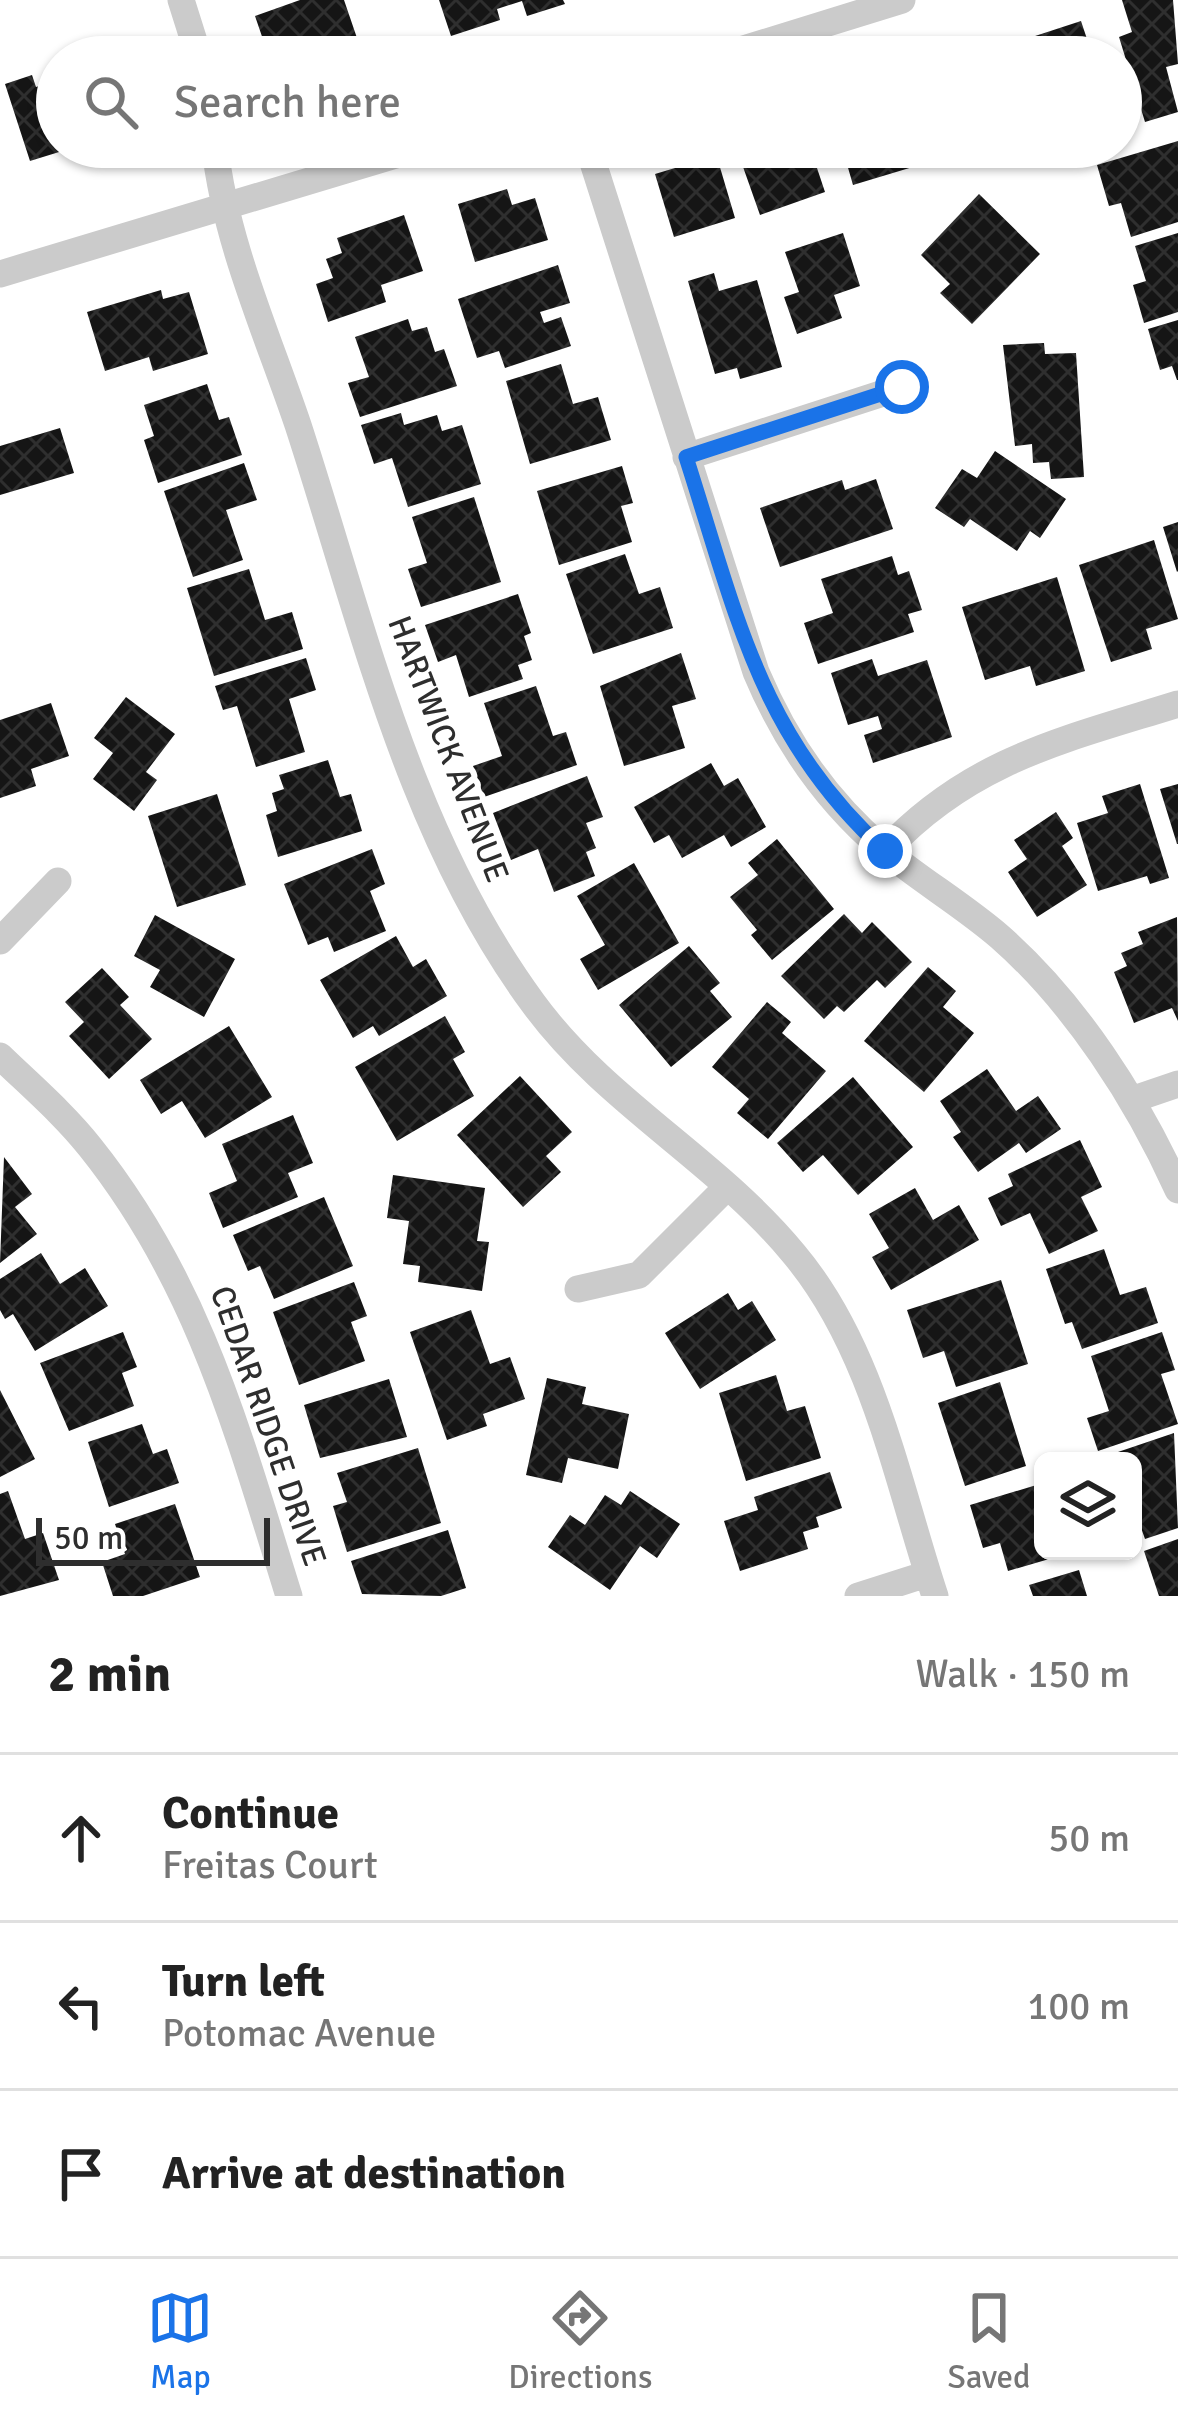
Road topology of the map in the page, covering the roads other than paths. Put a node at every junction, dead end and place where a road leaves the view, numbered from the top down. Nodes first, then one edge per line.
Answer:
1 (181, 0) edge
2 (902, 0) edge
3 (192, 36) edge
4 (786, 36) edge
5 (219, 168) edge
6 (351, 168) edge
7 (595, 168) edge
8 (226, 205) junction
9 (0, 274) edge
10 (902, 387) dead end
11 (686, 457) junction
12 (1178, 704) edge
13 (885, 851) junction
14 (58, 881) dead end
15 (0, 941) edge
16 (0, 1056) edge
17 (1178, 1084) edge
18 (1131, 1100) junction
19 (727, 1187) junction
20 (1178, 1190) edge
21 (578, 1289) dead end
22 (931, 1585) edge
23 (290, 1596) edge
24 (857, 1596) edge

1 - 3 street
2 - 4 street
5 - 8 street, HARTWICK AVENUE
6 - 8 street
7 - 11 street
8 - 9 street
8 - 19 street, HARTWICK AVENUE
10 - 11 street
11 - 13 street
12 - 13 street
13 - 18 street
14 - 15 street
16 - 23 street, CEDAR RIDGE DRIVE
17 - 18 street
18 - 20 street
19 - 21 street
19 - 22 street, HARTWICK AVENUE
22 - 24 street

